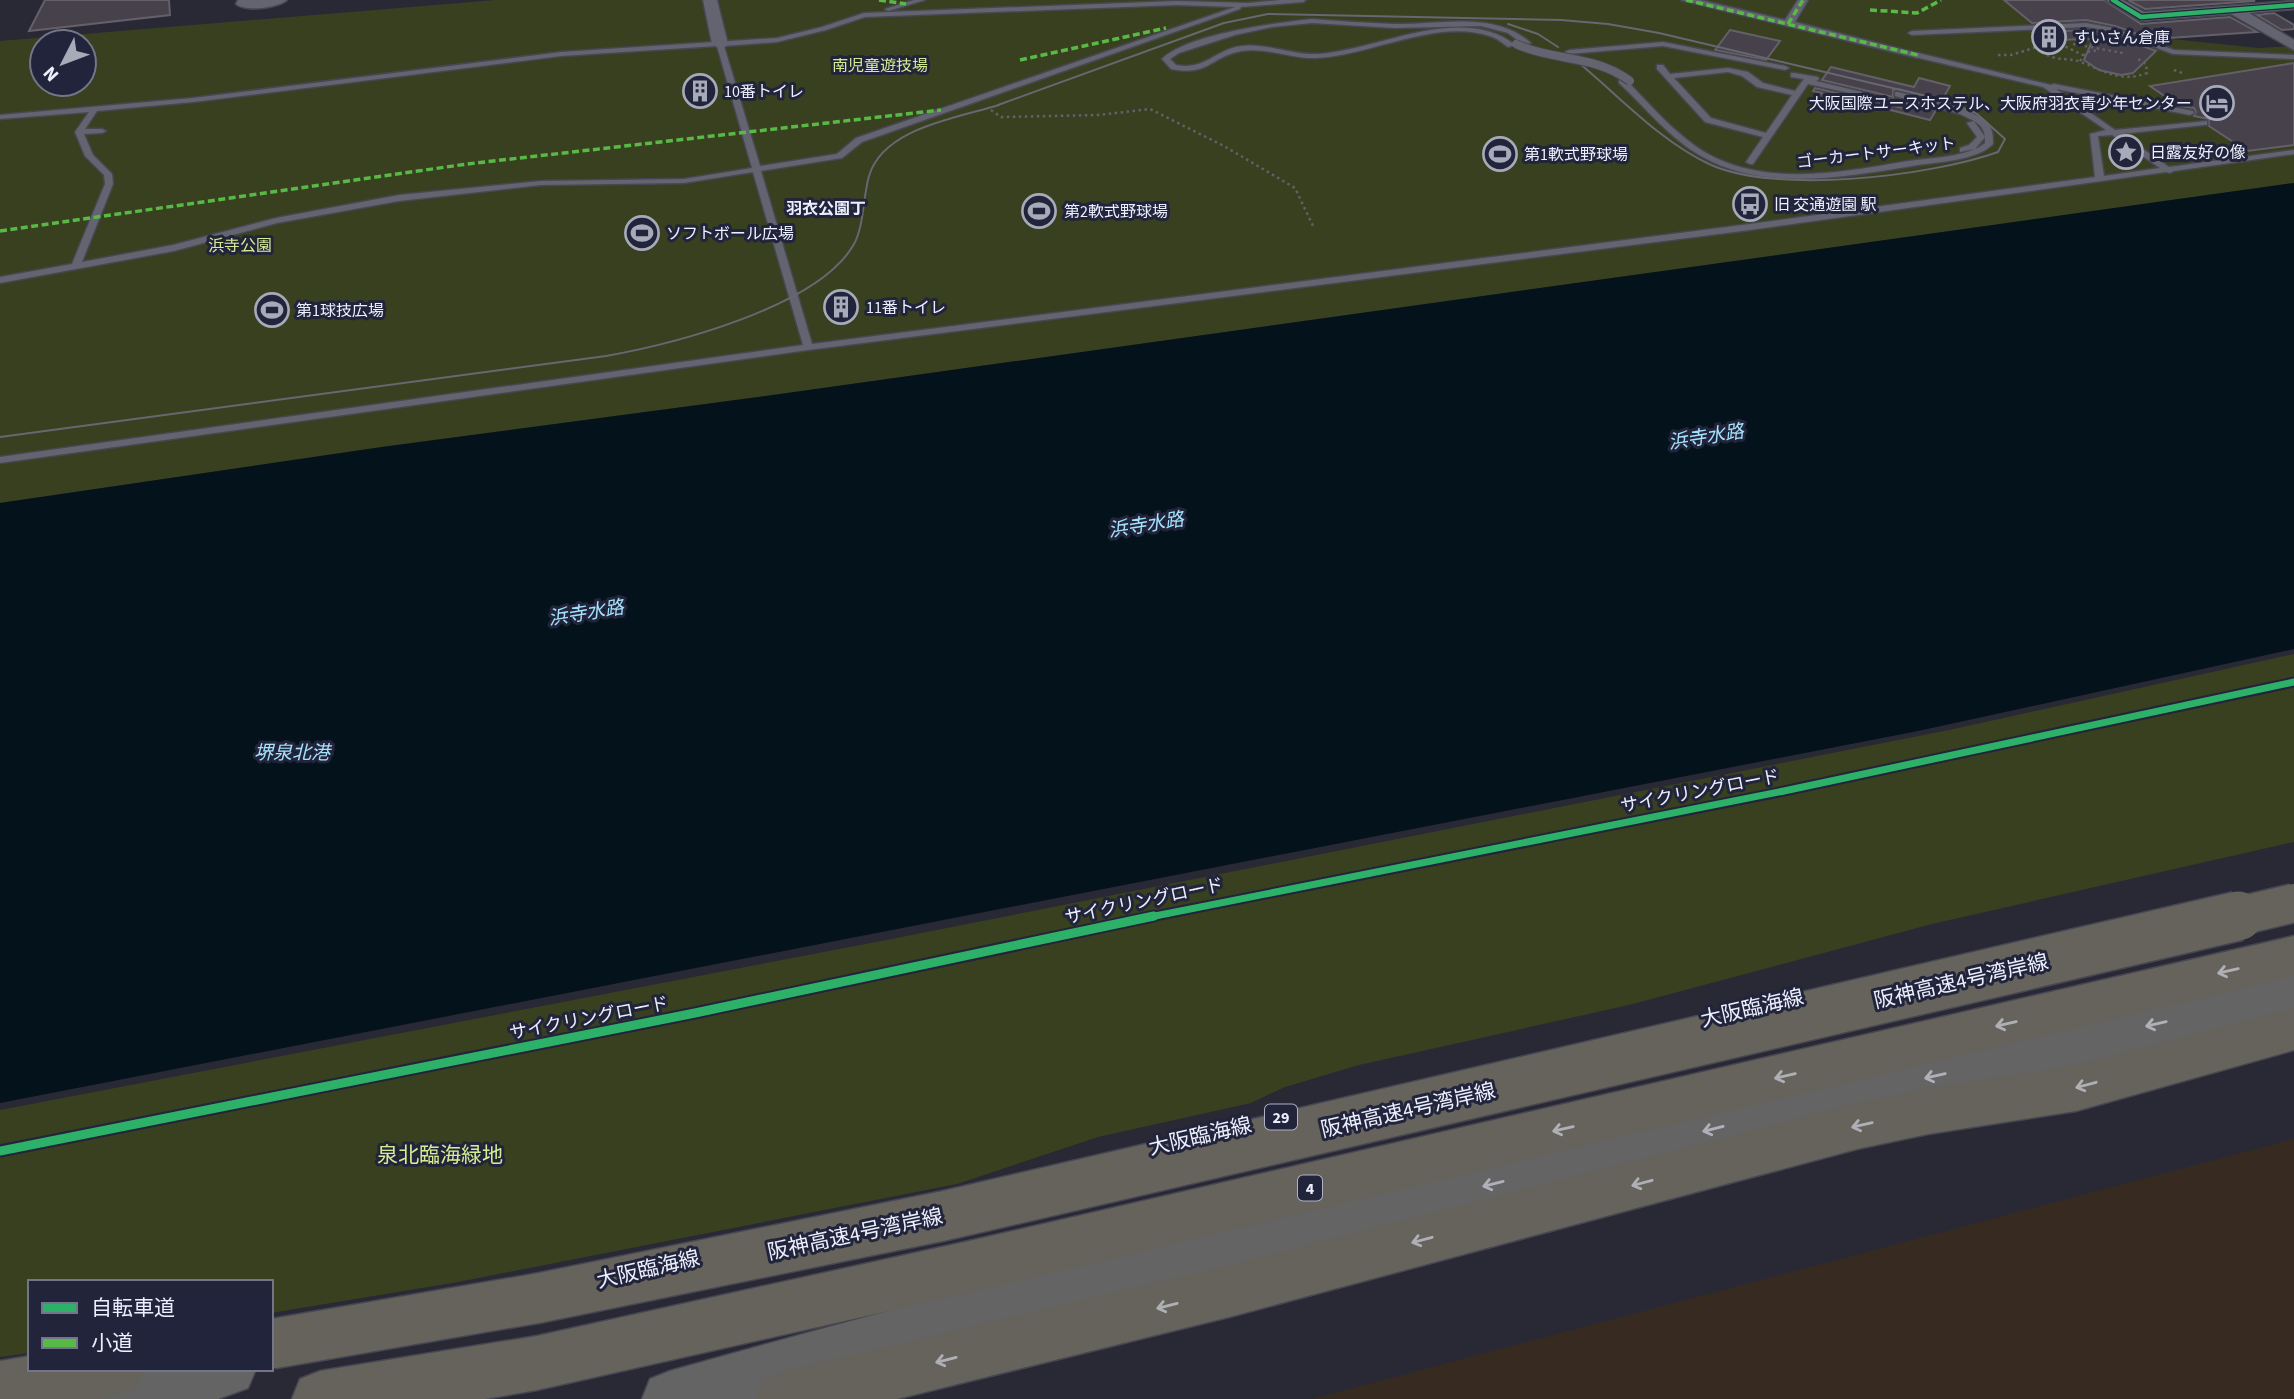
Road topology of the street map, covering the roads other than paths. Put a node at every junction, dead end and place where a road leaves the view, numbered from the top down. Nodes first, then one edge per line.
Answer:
1 (245, 0) edge
2 (279, 0) edge
3 (710, 0) edge
4 (922, 0) edge
5 (1303, 0) edge
6 (1686, 0) edge
7 (1803, 0) edge
8 (2113, 0) edge
9 (2217, 0) edge
10 (1128, 2) edge
11 (1247, 2) edge
12 (2294, 5) edge
13 (2233, 10) junction
14 (864, 15) junction
15 (1788, 24) junction
16 (1912, 33) dead end
17 (720, 44) junction
18 (1519, 44) junction
19 (1624, 48) joint
20 (2293, 52) edge
21 (1571, 53) joint
22 (1918, 55) joint
23 (1660, 67) dead end
24 (1784, 70) dead end
25 (1796, 73) dead end
26 (1668, 76) junction
27 (1821, 78) dead end
28 (1626, 81) junction
29 (2046, 85) junction
30 (1797, 94) junction
31 (94, 109) junction
32 (2190, 113) dead end
33 (1959, 115) junction
34 (0, 117) edge
35 (2204, 123) dead end
36 (102, 131) dead end
37 (79, 132) junction
38 (2114, 132) junction
39 (1768, 136) junction
40 (2294, 152) edge
41 (1750, 162) dead end
42 (758, 170) junction
43 (2170, 171) junction
44 (2100, 180) junction
45 (76, 266) junction
46 (0, 280) edge
47 (808, 346) junction
48 (0, 460) edge
49 (2294, 886) edge
50 (2294, 903) edge
51 (2294, 956) edge
52 (2294, 992) edge
53 (2294, 1029) edge
54 (273, 1343) edge
55 (273, 1359) edge
56 (537, 1363) junction
57 (106, 1371) edge
58 (221, 1371) edge
59 (0, 1389) edge
60 (105, 1399) edge
61 (320, 1399) edge
62 (396, 1399) edge
63 (670, 1399) edge
64 (784, 1399) edge

1 - 2 street
3 - 17 street
4 - 14 lane
5 - 11 lane
6 - 15 street
7 - 15 street
8 - 13 street
9 - 13 street
10 - 11 lane
10 - 14 lane
11 - 42 lane
12 - 13 street
13 - 20 street
14 - 17 lane
15 - 22 street
16 - 20 lane
17 - 31 lane
17 - 42 lane
18 - 18 lane, ゴーカートサーキット
18 - 21 lane, ゴーカートサーキット, bridge
18 - 28 lane, ゴーカートサーキット, bridge
19 - 21 lane, ゴーカートサーキット
19 - 24 lane, ゴーカートサーキット
22 - 29 lane
23 - 26 lane
25 - 27 lane
26 - 30 lane
26 - 39 lane
28 - 33 lane, ゴーカートサーキット
28 - 33 lane, ゴーカートサーキット
29 - 32 lane
29 - 38 lane
30 - 33 lane
30 - 39 lane
31 - 34 lane
31 - 37 lane
35 - 38 lane
36 - 37 lane
37 - 45 lane
38 - 43 lane
38 - 44 lane
39 - 41 lane
40 - 43 lane
42 - 45 lane
42 - 47 lane
43 - 44 lane
44 - 47 lane
45 - 46 lane
47 - 48 lane
49 - 55 main road, 大阪臨海線 / 29
50 - 54 highway, 阪神高速4号湾岸線, bridge
51 -> 56 highway, 4
52 -> 63 main road
53 -> 64 highway
56 - 61 highway, 4
56 - 62 highway
57 - 59 highway
58 - 60 main road

